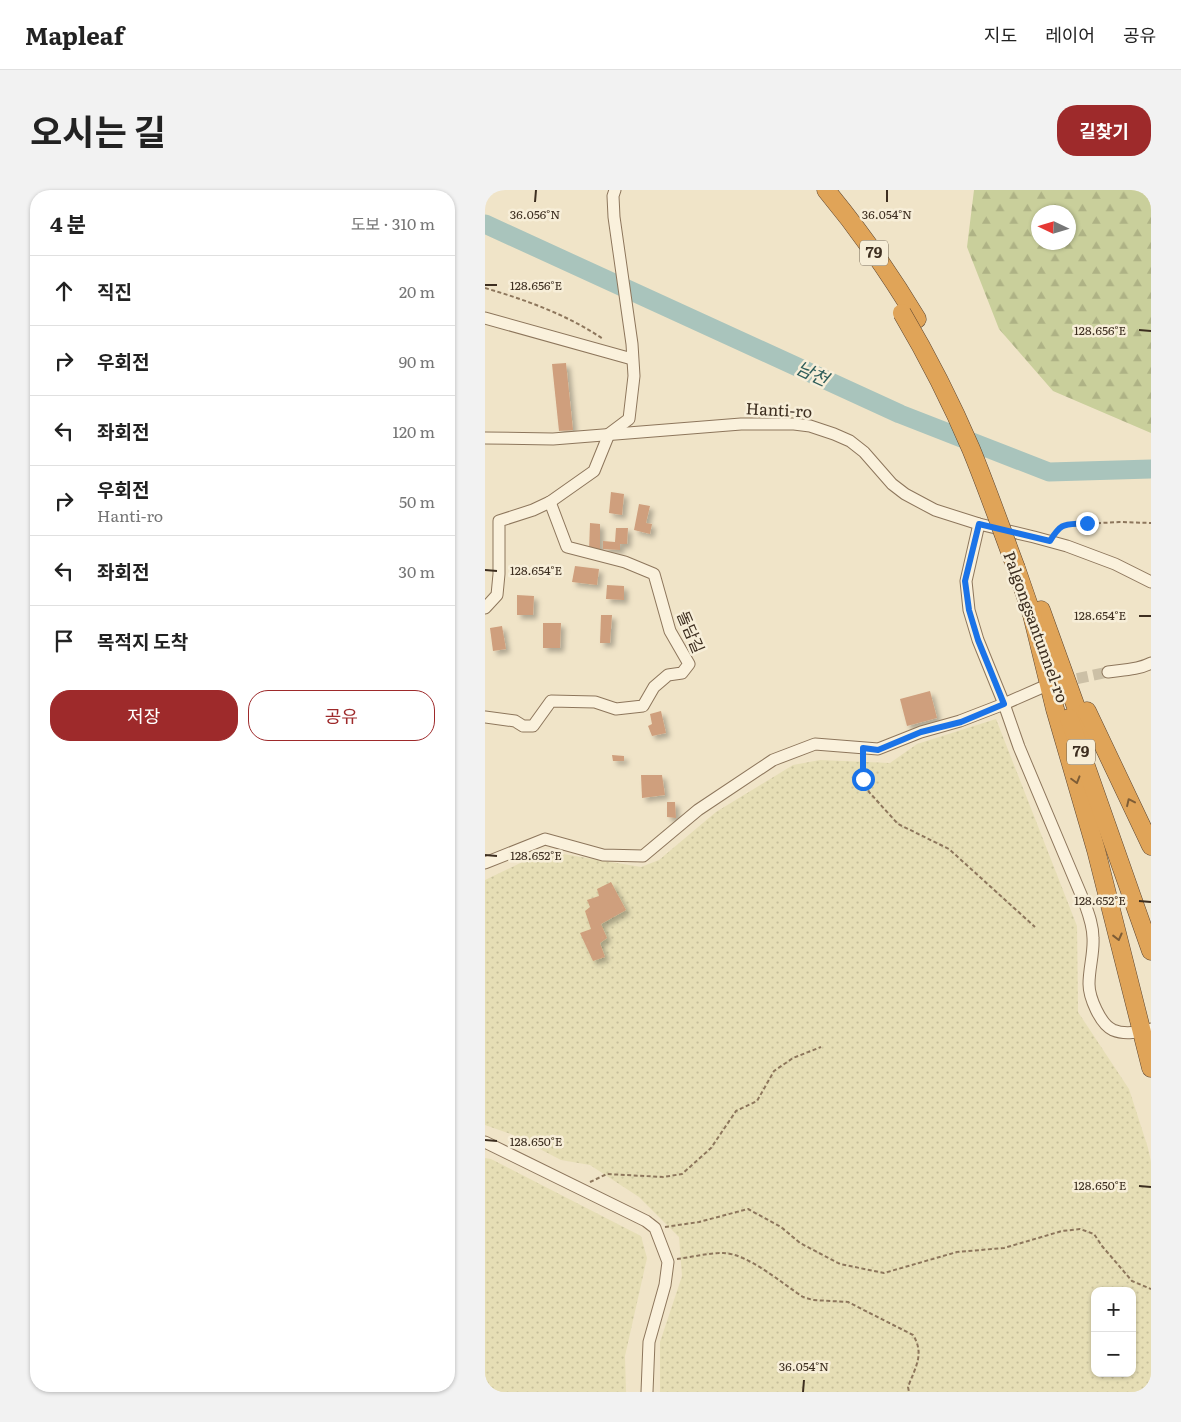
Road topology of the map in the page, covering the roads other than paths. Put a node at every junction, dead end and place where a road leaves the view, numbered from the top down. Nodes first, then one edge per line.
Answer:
1 (615, 190) edge
2 (813, 190) edge
3 (826, 190) edge
4 (910, 316) junction
5 (485, 318) edge
6 (632, 359) junction
7 (609, 434) junction
8 (485, 438) edge
9 (550, 502) junction
10 (979, 524) junction
11 (1151, 582) edge
12 (485, 608) edge
13 (1039, 618) junction
14 (1151, 663) edge
15 (1108, 672) tunnel mouth
16 (1045, 686) dead end
17 (1004, 704) junction
18 (485, 717) edge
19 (1151, 846) edge
20 (485, 863) edge
21 (1151, 918) edge
22 (1148, 944) edge
23 (1146, 1030) edge
24 (1151, 1068) edge
25 (485, 1142) edge
26 (647, 1392) edge

1 - 6 street
2 - 4 highway, Palgongsantunnel-ro / 79
3 - 4 highway, Palgongsantunnel-ro / 79
4 - 13 highway, Palgongsantunnel-ro / 79
5 - 6 street
6 - 7 street
7 - 8 street, Hanti-ro
7 - 9 street
7 - 10 street, Hanti-ro
9 - 12 street
9 - 18 street, 돌담길
10 - 11 street, Hanti-ro
10 - 17 street
19 -> 13 highway
13 - 21 highway, Palgongsantunnel-ro / 79
13 - 22 highway, Palgongsantunnel-ro / 79
13 -> 23 highway
14 - 15 street
16 - 17 street
17 - 20 street
17 - 23 street
23 - 24 highway
25 - 26 street

